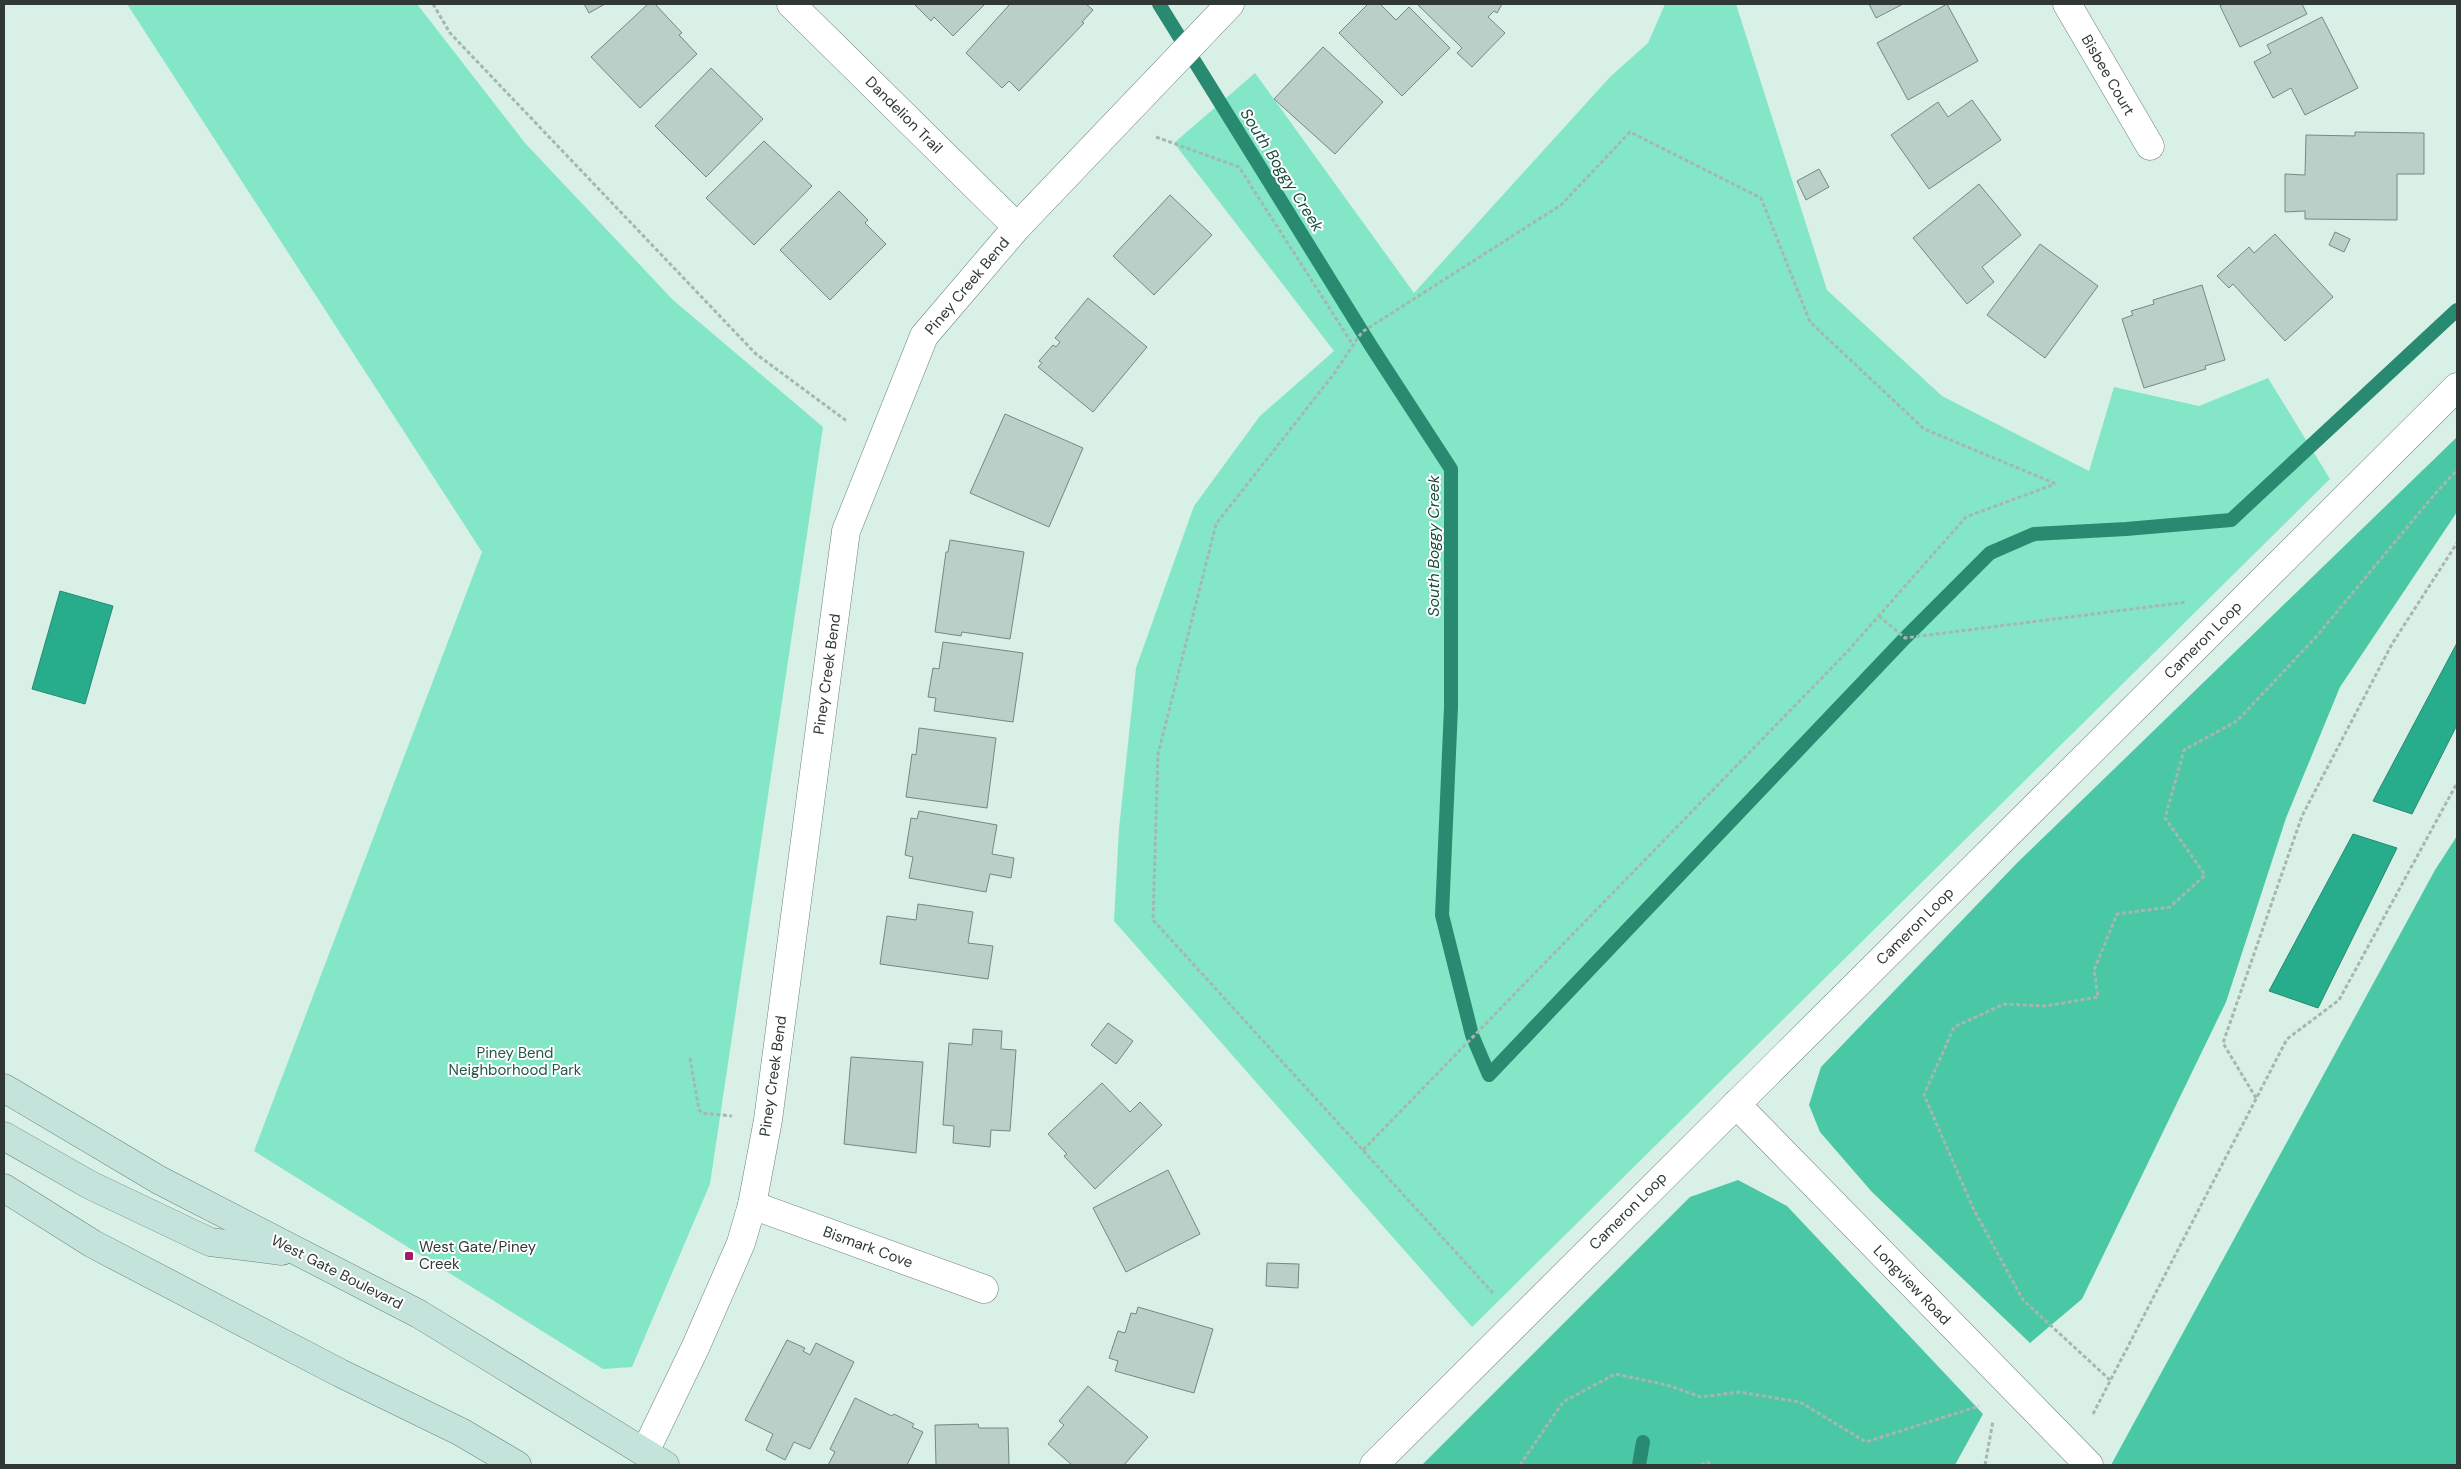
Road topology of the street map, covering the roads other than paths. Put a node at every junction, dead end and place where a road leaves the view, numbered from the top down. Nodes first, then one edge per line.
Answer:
1 (790, 4) edge
2 (2067, 4) edge
3 (1224, 10) edge
4 (2150, 146) dead end
5 (1017, 227) junction
6 (2457, 387) edge
7 (4, 1088) edge
8 (1736, 1104) junction
9 (4, 1136) edge
10 (4, 1188) edge
11 (752, 1205) junction
12 (301, 1253) junction
13 (984, 1289) dead end
14 (2082, 1458) edge
15 (655, 1459) edge
16 (517, 1465) edge
17 (1374, 1465) edge

1 - 5 street, Dandelion Trail
2 - 4 street, Bisbee Court
3 - 5 street, Piney Creek Bend
5 - 11 street, Piney Creek Bend
6 - 8 street, Cameron Loop
7 - 12 main road, West Gate Boulevard
8 - 14 street, Longview Road
8 - 17 street, Cameron Loop
9 - 12 main road
10 - 16 main road
11 - 13 street, Bismark Cove
11 - 15 street, Piney Creek Bend
12 - 15 main road, West Gate Boulevard

